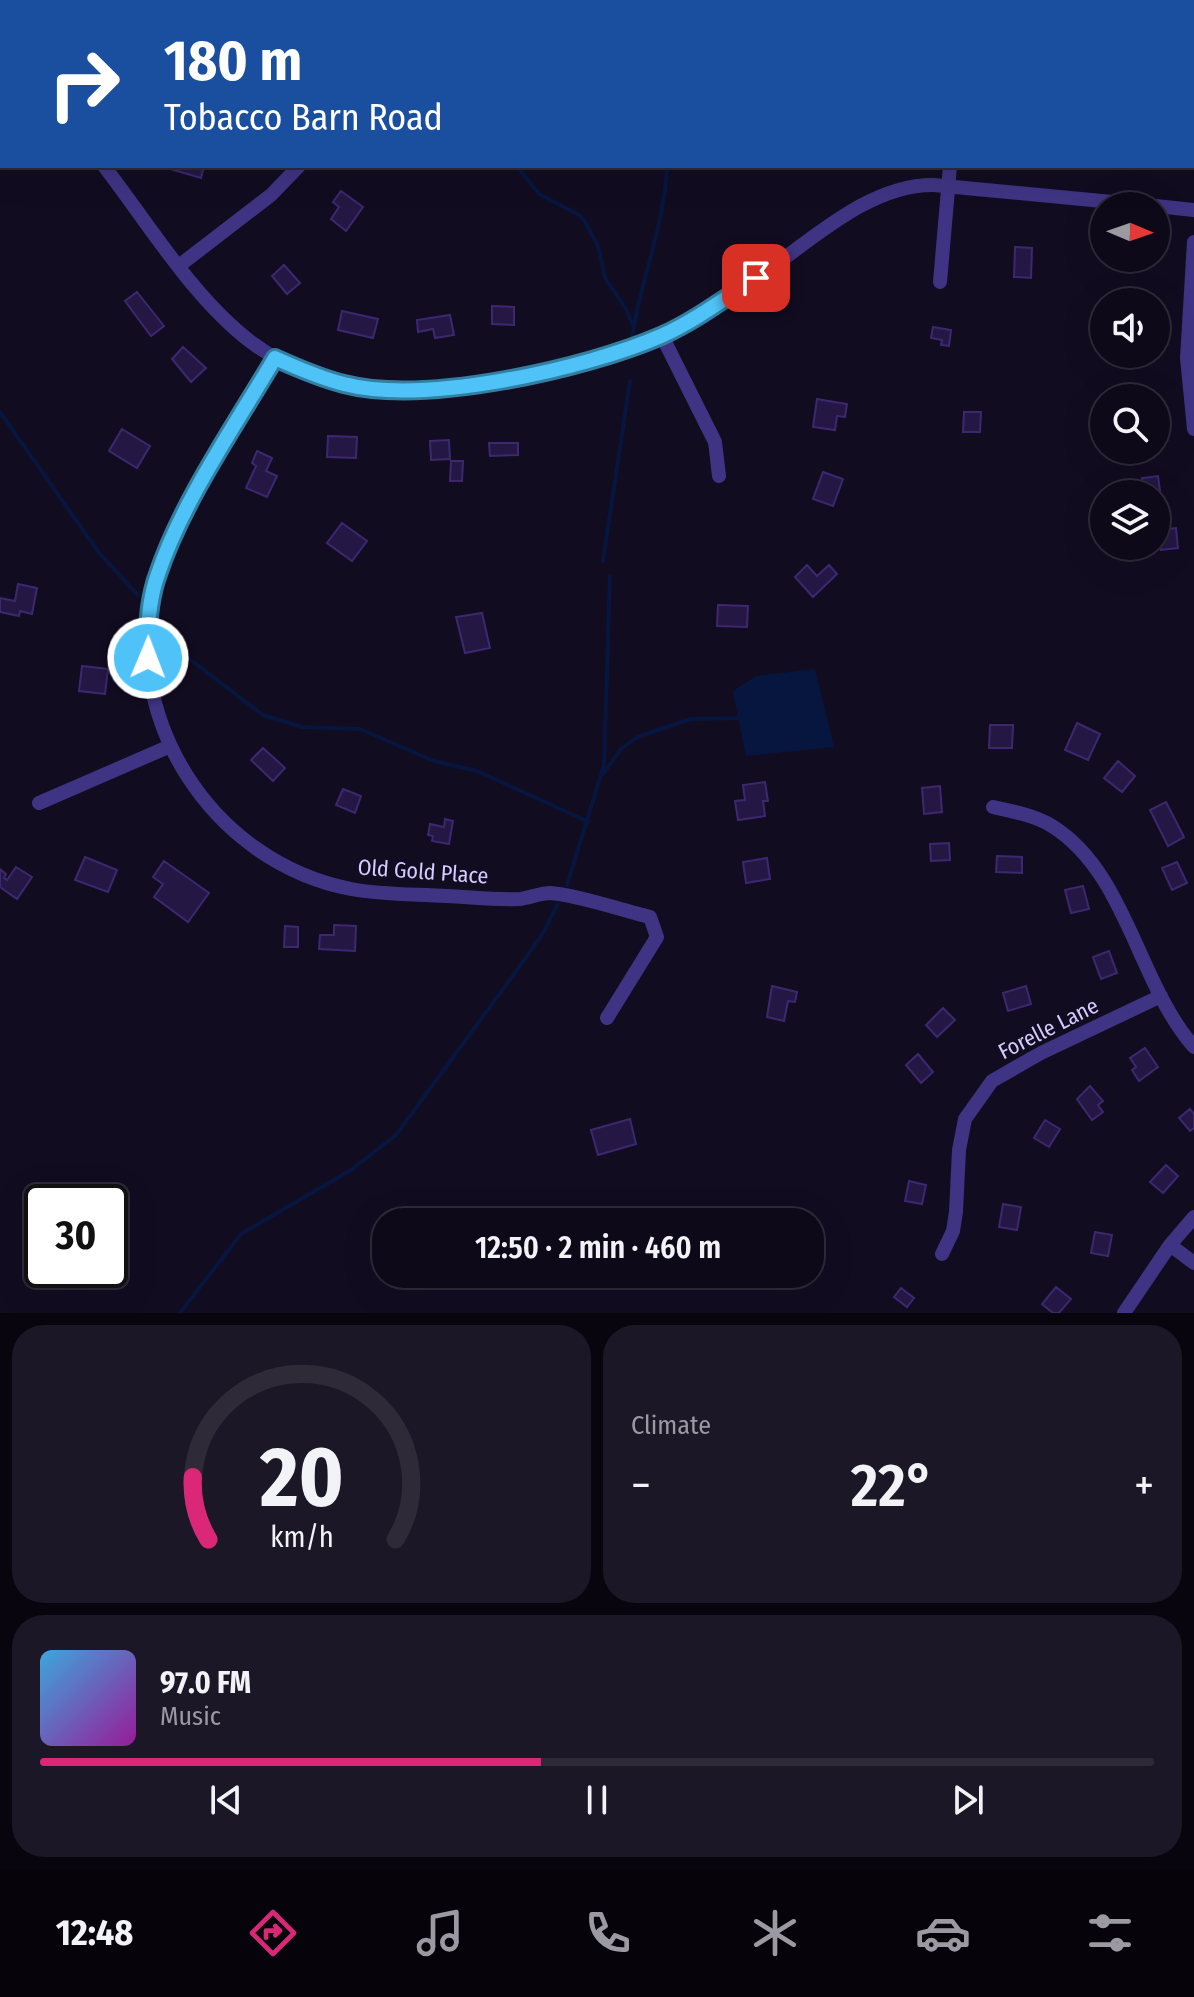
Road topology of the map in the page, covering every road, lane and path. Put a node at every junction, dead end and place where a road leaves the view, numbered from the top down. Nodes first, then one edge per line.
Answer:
1 (106, 168) edge
2 (297, 168) edge
3 (950, 168) edge
4 (948, 187) junction
5 (1090, 200) edge
6 (1170, 208) edge
7 (1194, 210) edge
8 (1194, 242) edge
9 (180, 265) junction
10 (940, 282) dead end
11 (662, 336) junction
12 (275, 358) junction
13 (1194, 429) edge
14 (719, 476) dead end
15 (168, 747) junction
16 (39, 803) dead end
17 (993, 807) dead end
18 (1161, 996) junction
19 (607, 1018) dead end
20 (1194, 1047) edge
21 (1194, 1217) edge
22 (1170, 1245) junction
23 (942, 1254) dead end
24 (1194, 1263) edge
25 (1124, 1313) edge

1 - 9 street
2 - 9 street
3 - 4 street
4 - 5 street
4 - 10 street
4 - 11 street
6 - 7 street
8 - 13 street
9 - 12 street
11 - 12 street
11 - 14 street
12 - 15 street, Old Gold Place
15 - 16 street
15 - 19 street, Old Gold Place
17 - 18 street
18 - 20 street
18 - 23 street, Forelle Lane
21 - 22 street
22 - 24 street
22 - 25 street

